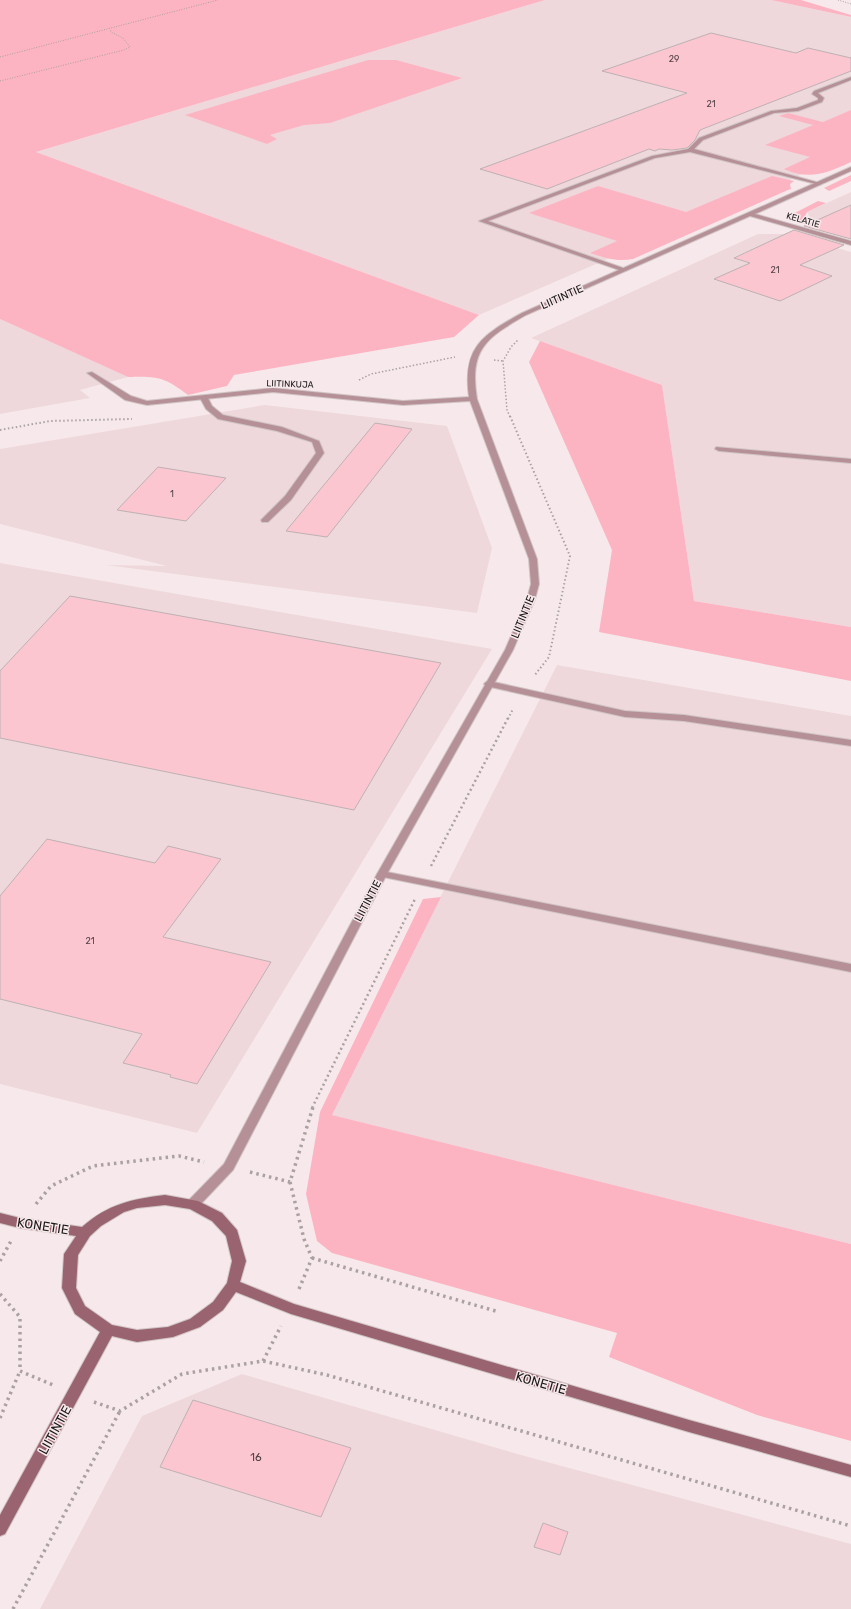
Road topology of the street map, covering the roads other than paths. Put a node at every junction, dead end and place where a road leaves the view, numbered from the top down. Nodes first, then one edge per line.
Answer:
1 (851, 78) edge
2 (690, 150) junction
3 (851, 169) edge
4 (818, 184) junction
5 (750, 214) junction
6 (851, 243) edge
7 (624, 270) junction
8 (90, 374) dead end
9 (204, 398) junction
10 (473, 399) junction
11 (719, 449) dead end
12 (851, 461) edge
13 (265, 520) dead end
14 (489, 684) junction
15 (851, 743) edge
16 (382, 874) junction
17 (851, 968) edge
18 (193, 1204) junction
19 (0, 1218) edge
20 (85, 1232) junction
21 (233, 1285) junction
22 (108, 1330) junction
23 (851, 1471) edge
24 (0, 1529) edge

1 - 2 street
2 - 4 street
2 - 7 street
3 - 4 street, LIITINTIE
4 - 5 street, LIITINTIE
5 - 6 street, KELATIE
5 - 7 street, LIITINTIE
7 - 10 street, LIITINTIE
8 - 9 street, LIITINKUJA
9 - 10 street, LIITINKUJA
9 - 13 street
10 - 14 street, LIITINTIE
11 - 12 street
14 - 15 street
14 - 16 street, LIITINTIE
16 - 17 street
16 - 18 street, LIITINTIE
18 - 20 street
18 - 21 street
19 - 20 street, KONETIE
20 - 22 street
21 - 22 street
21 - 23 street, KONETIE
22 - 24 street, LIITINTIE

